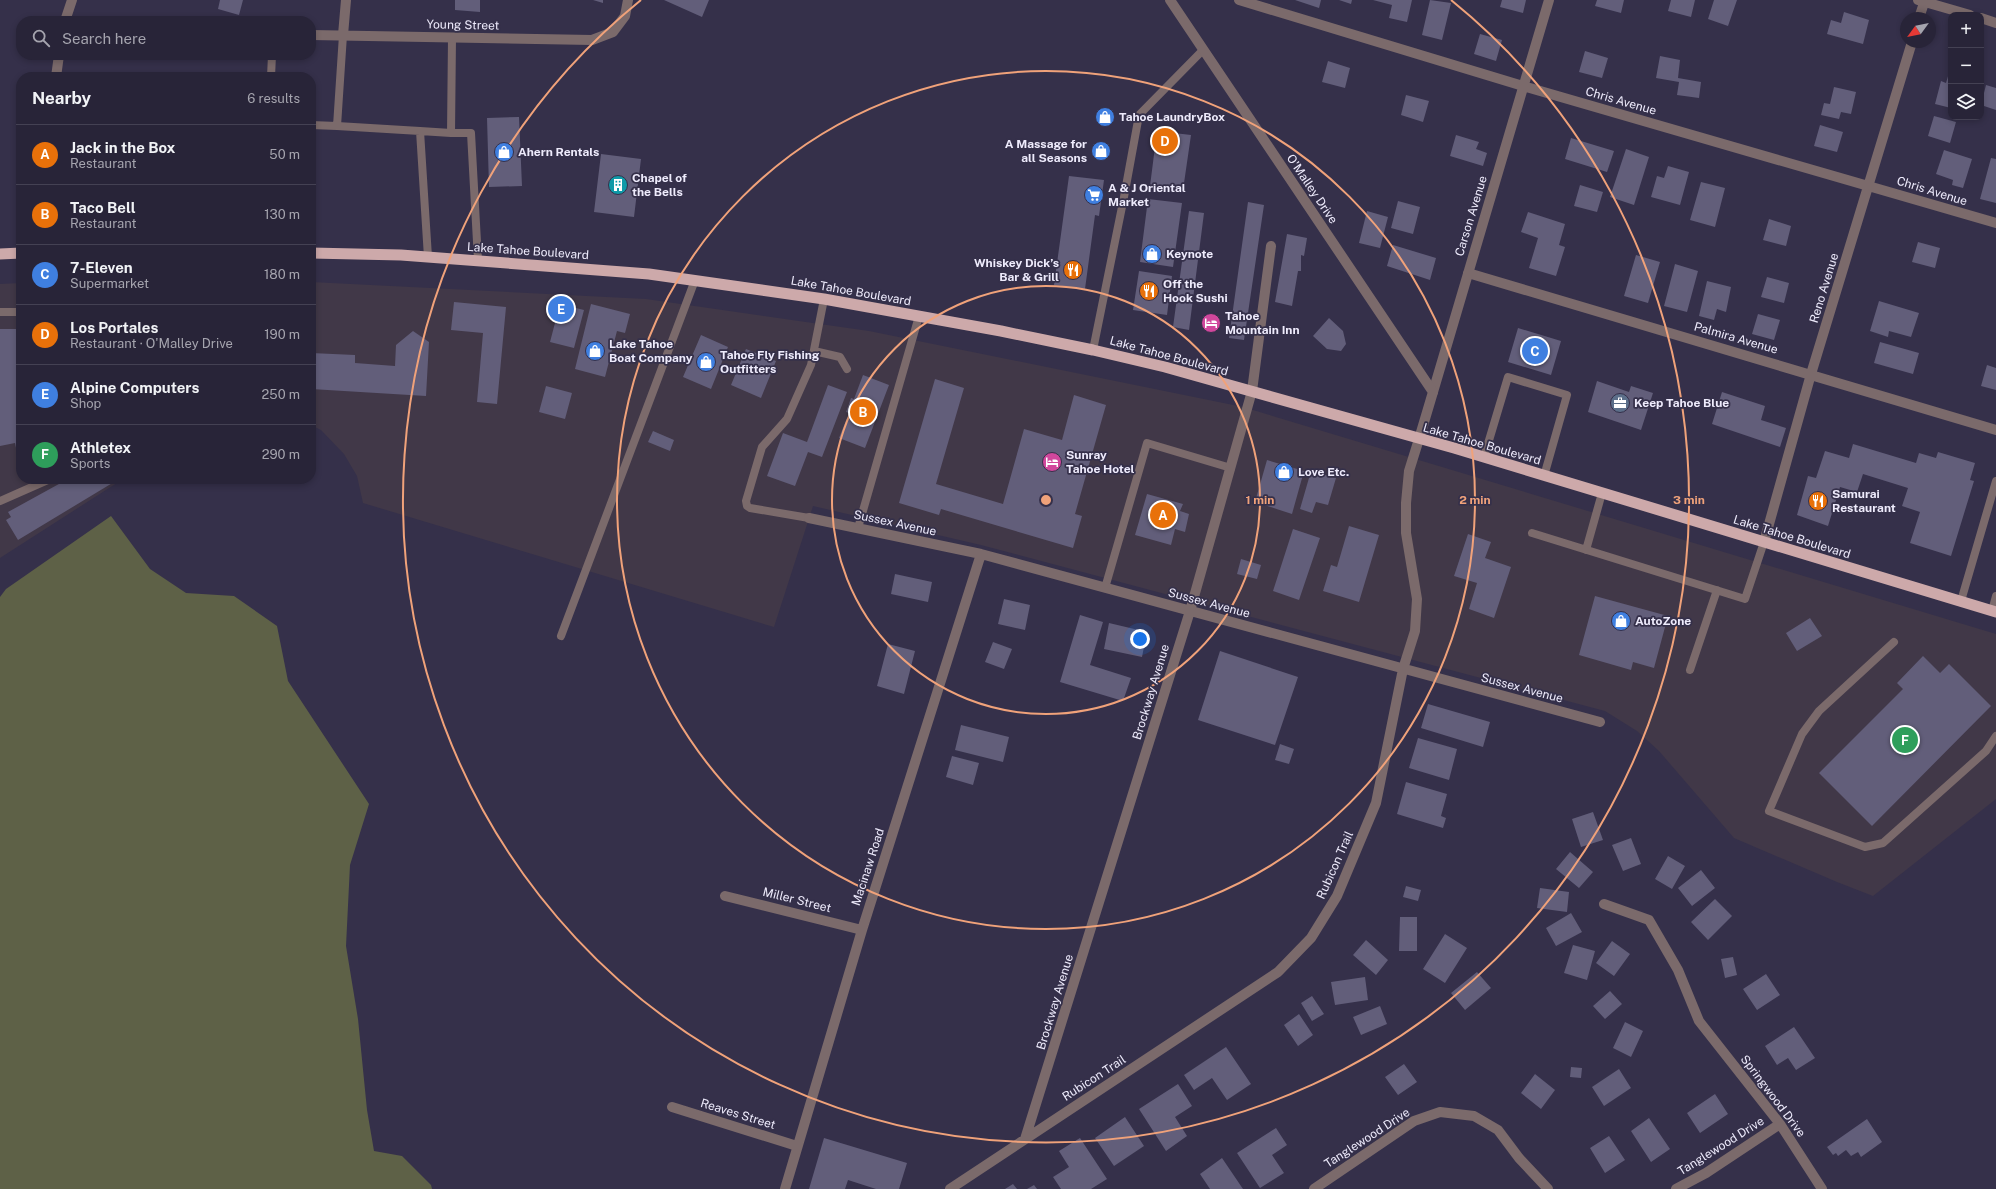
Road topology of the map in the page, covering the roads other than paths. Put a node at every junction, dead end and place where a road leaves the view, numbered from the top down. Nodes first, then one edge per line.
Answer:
1 (72, 0) edge
2 (346, 0) edge
3 (628, 0) edge
4 (1170, 0) edge
5 (1239, 0) edge
6 (1548, 0) edge
7 (1922, 1) edge
8 (1920, 12) edge
9 (1960, 12) edge
10 (67, 16) edge
11 (1984, 19) edge
12 (1996, 22) edge
13 (316, 35) edge
14 (342, 35) junction
15 (452, 38) junction
16 (1910, 48) edge
17 (1203, 50) junction
18 (58, 60) edge
19 (272, 60) edge
20 (56, 72) edge
21 (271, 72) edge
22 (1523, 86) junction
23 (316, 125) edge
24 (337, 126) junction
25 (420, 131) junction
26 (451, 132) junction
27 (1869, 185) junction
28 (1996, 223) edge
29 (1271, 246) dead end
30 (16, 253) edge
31 (316, 253) edge
32 (0, 254) edge
33 (428, 257) junction
34 (478, 260) junction
35 (1468, 273) junction
36 (694, 280) junction
37 (824, 299) junction
38 (0, 312) edge
39 (16, 312) edge
40 (919, 316) junction
41 (1093, 350) junction
42 (814, 351) junction
43 (847, 369) dead end
44 (1811, 374) junction
45 (1252, 392) junction
46 (1433, 392) junction
47 (1996, 430) edge
48 (1419, 439) junction
49 (1484, 457) junction
50 (1231, 468) junction
51 (1544, 476) junction
52 (1996, 480) edge
53 (39, 484) edge
54 (1602, 493) junction
55 (0, 501) edge
56 (809, 518) joint
57 (858, 528) junction
58 (1532, 533) dead end
59 (1764, 542) junction
60 (1586, 550) junction
61 (981, 554) junction
62 (1105, 588) junction
63 (1717, 590) junction
64 (1996, 596) edge
65 (1961, 601) junction
66 (1190, 611) junction
67 (1994, 611) edge
68 (561, 636) dead end
69 (1894, 642) dead end
70 (1403, 669) junction
71 (1690, 670) dead end
72 (1600, 722) dead end
73 (1996, 736) edge
74 (725, 896) dead end
75 (1604, 904) dead end
76 (862, 930) junction
77 (672, 1107) dead end
78 (1780, 1124) junction
79 (1025, 1139) junction
80 (797, 1146) junction
81 (785, 1189) edge
82 (950, 1189) edge
83 (1314, 1189) edge
84 (1548, 1189) edge
85 (1676, 1189) edge
86 (1822, 1189) edge

1 - 10 street
2 - 14 street
3 - 15 street, Young Street
4 - 17 street, O'Malley Drive
5 - 22 street, Chris Avenue
6 - 22 street, Carson Avenue
7 - 8 street
7 - 9 street
11 - 12 street
13 - 14 street, Young Street
14 - 15 street, Young Street
14 - 24 lane
15 - 26 lane
16 - 27 street, Reno Avenue
17 - 41 lane
17 - 46 street, O'Malley Drive
18 - 20 street
19 - 21 lane
22 - 27 street, Chris Avenue
22 - 35 street, Carson Avenue
23 - 24 lane
24 - 25 lane
25 - 26 lane
25 - 33 lane
26 - 34 lane
27 - 28 street, Chris Avenue
27 - 44 street, Reno Avenue
29 - 45 street, Brockway Avenue
30 - 32 highway
31 - 33 highway, Lake Tahoe Boulevard
33 - 34 highway, Lake Tahoe Boulevard
34 - 36 highway, Lake Tahoe Boulevard
35 - 44 street, Palmira Avenue
35 - 46 street, Carson Avenue
36 - 37 highway, Lake Tahoe Boulevard
36 - 68 lane
37 - 40 highway, Lake Tahoe Boulevard
37 - 42 lane
38 - 39 lane
40 - 41 highway, Lake Tahoe Boulevard
40 - 57 lane
41 - 45 highway, Lake Tahoe Boulevard
42 - 43 lane
42 - 56 lane
44 - 47 street, Palmira Avenue
44 - 59 street, Reno Avenue
45 - 48 highway, Lake Tahoe Boulevard
45 - 50 street, Brockway Avenue
46 - 48 street, Carson Avenue
48 - 49 highway, Lake Tahoe Boulevard
48 - 70 street, Rubicon Trail
49 - 51 highway, Lake Tahoe Boulevard
49 - 51 lane
50 - 62 lane
50 - 66 street, Brockway Avenue
51 - 54 highway, Lake Tahoe Boulevard
52 - 65 lane
53 - 55 lane
54 - 59 highway, Lake Tahoe Boulevard
54 - 60 lane
56 - 57 street, Sussex Avenue
57 - 61 street, Sussex Avenue
58 - 60 lane
59 - 63 lane
59 - 65 highway, Lake Tahoe Boulevard
60 - 63 lane
61 - 62 street, Sussex Avenue
61 - 76 street, Macinaw Road
62 - 66 street, Sussex Avenue
63 - 71 lane
64 - 67 lane
65 - 67 highway, Lake Tahoe Boulevard
66 - 70 street, Sussex Avenue
66 - 79 street, Brockway Avenue
69 - 73 lane
70 - 72 street, Sussex Avenue
70 - 79 street, Rubicon Trail
74 - 76 street, Miller Street
75 - 78 street, Springwood Drive
76 - 80 street, Macinaw Road
77 - 80 street, Reaves Street
78 - 85 street, Tanglewood Drive
78 - 86 street, Springwood Drive
79 - 82 street, Rubicon Trail
80 - 81 street, Macinaw Road
83 - 84 street, Tanglewood Drive

